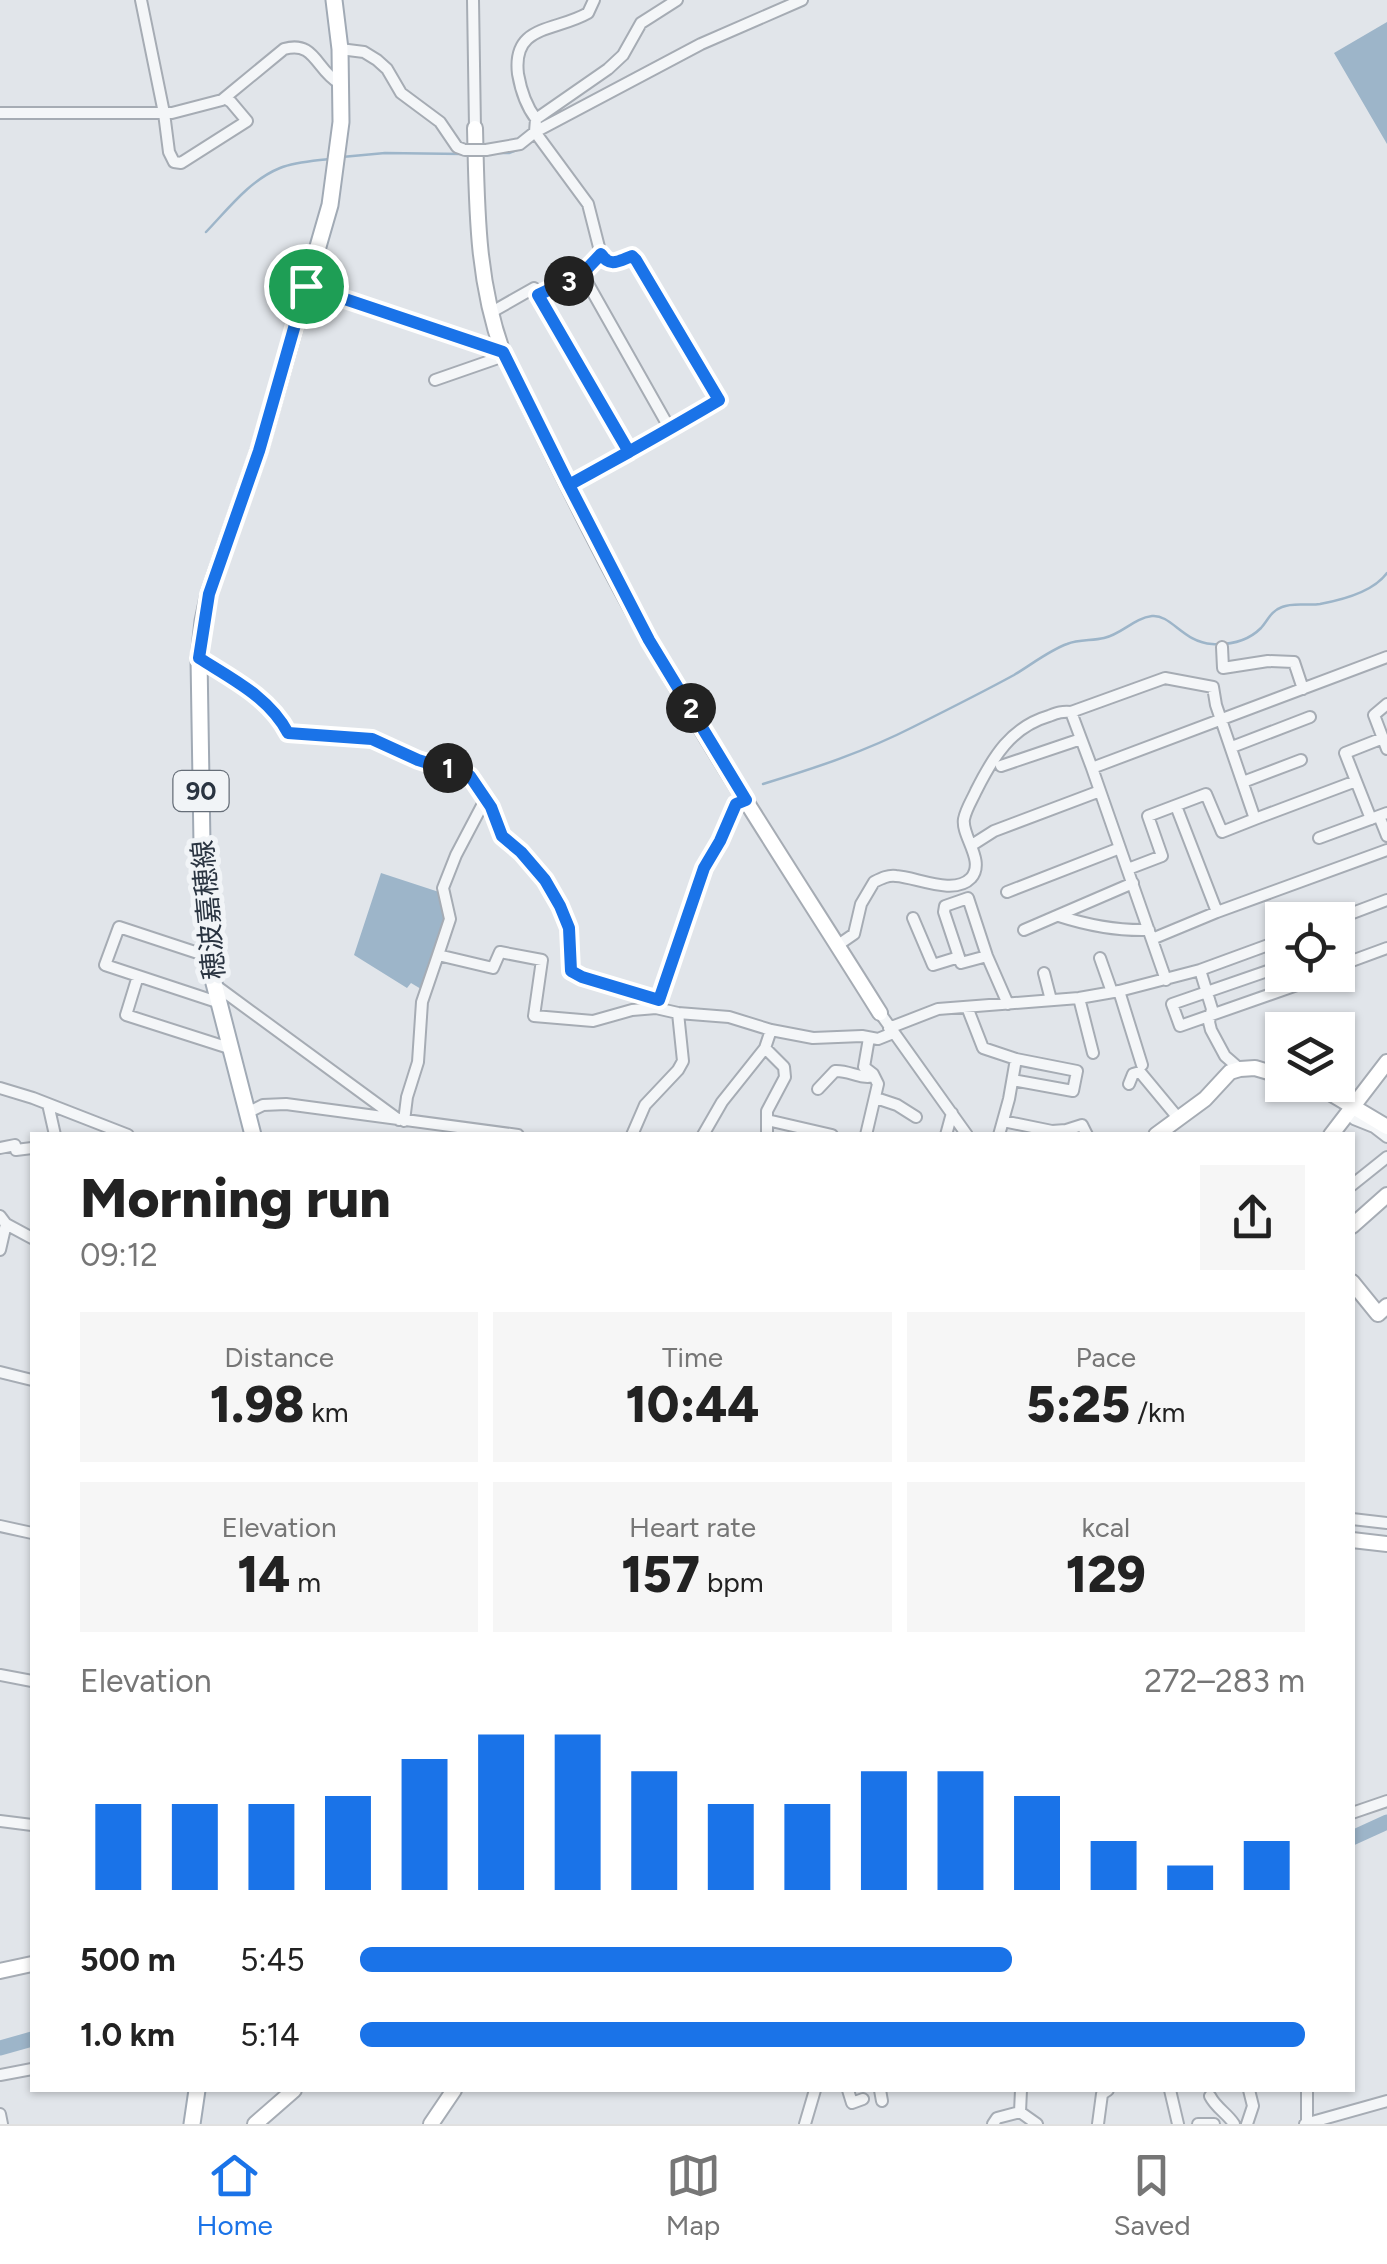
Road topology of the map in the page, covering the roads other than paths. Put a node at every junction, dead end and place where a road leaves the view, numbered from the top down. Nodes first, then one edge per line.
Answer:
1 (140, 0) edge
2 (334, 0) edge
3 (473, 0) edge
4 (594, 0) edge
5 (677, 0) edge
6 (802, 0) edge
7 (340, 49) junction
8 (339, 83) junction
9 (224, 98) junction
10 (164, 113) junction
11 (0, 114) edge
12 (536, 119) junction
13 (476, 128) joint
14 (535, 132) junction
15 (601, 254) junction
16 (582, 274) junction
17 (306, 286) junction
18 (534, 288) dead end
19 (490, 314) junction
20 (504, 354) junction
21 (435, 380) dead end
22 (670, 428) junction
23 (629, 452) junction
24 (569, 485) junction
25 (1222, 647) dead end
26 (1387, 657) edge
27 (199, 658) junction
28 (1303, 688) junction
29 (1387, 704) edge
30 (1071, 712) junction
31 (1310, 717) dead end
32 (1220, 718) junction
33 (1081, 739) junction
34 (1385, 744) edge
35 (1232, 747) junction
36 (1302, 760) dead end
37 (1001, 766) dead end
38 (1092, 768) junction
39 (1356, 780) junction
40 (1243, 782) junction
41 (1100, 792) junction
42 (486, 798) junction
43 (746, 800) junction
44 (1176, 806) junction
45 (1379, 816) edge
46 (1255, 819) junction
47 (1387, 836) edge
48 (1319, 838) dead end
49 (972, 845) junction
50 (1120, 848) junction
51 (1387, 850) edge
52 (1128, 870) junction
53 (1133, 883) junction
54 (1008, 892) dead end
55 (1387, 900) edge
56 (1218, 912) junction
57 (1355, 912) edge
58 (1058, 915) junction
59 (913, 918) dead end
60 (1024, 930) dead end
61 (1151, 934) junction
62 (838, 946) junction
63 (1265, 946) edge
64 (1387, 948) edge
65 (438, 954) junction
66 (206, 956) junction
67 (987, 956) junction
68 (959, 957) junction
69 (1100, 958) dead end
70 (1355, 960) edge
71 (1200, 970) junction
72 (1265, 972) edge
73 (1044, 973) dead end
74 (138, 976) junction
75 (1166, 980) junction
76 (211, 982) junction
77 (1116, 992) junction
78 (1278, 992) edge
79 (1207, 994) junction
80 (1079, 998) junction
81 (1052, 1000) junction
82 (217, 1002) junction
83 (657, 1004) junction
84 (1008, 1004) junction
85 (967, 1007) junction
86 (678, 1013) junction
87 (880, 1013) joint
88 (1209, 1017) junction
89 (770, 1030) junction
90 (891, 1030) junction
91 (869, 1038) junction
92 (229, 1048) junction
93 (765, 1048) junction
94 (1093, 1053) dead end
95 (1016, 1059) junction
96 (1387, 1062) edge
97 (1142, 1065) dead end
98 (1240, 1068) junction
99 (1265, 1071) edge
100 (874, 1076) junction
101 (1013, 1080) junction
102 (1129, 1084) dead end
103 (0, 1088) edge
104 (818, 1089) dead end
105 (876, 1098) junction
106 (1336, 1102) edge
107 (48, 1104) junction
108 (952, 1113) junction
109 (1353, 1113) junction
110 (247, 1114) junction
111 (916, 1117) dead end
112 (1179, 1119) junction
113 (767, 1120) junction
114 (1003, 1120) junction
115 (402, 1121) junction
116 (1387, 1127) edge
117 (54, 1132) edge
118 (120, 1132) edge
119 (252, 1132) edge
120 (493, 1132) edge
121 (633, 1132) edge
122 (705, 1132) edge
123 (767, 1132) edge
124 (819, 1132) edge
125 (867, 1132) edge
126 (947, 1132) edge
127 (965, 1132) edge
128 (1000, 1132) edge
129 (1061, 1132) edge
130 (1086, 1132) edge
131 (1160, 1132) edge
132 (1334, 1132) edge
133 (1387, 1137) edge
134 (0, 1148) edge
135 (30, 1148) edge
136 (1387, 1158) edge
137 (1355, 1183) edge
138 (1387, 1195) edge
139 (3, 1220) edge
140 (1355, 1223) edge
141 (30, 1237) edge
142 (0, 1250) edge
143 (1355, 1285) edge
144 (1384, 1315) edge
145 (0, 1372) edge
146 (30, 1380) edge
147 (1355, 1519) edge
148 (1387, 1524) edge
149 (0, 1526) edge
150 (30, 1533) edge
151 (1355, 1540) edge
152 (1387, 1544) edge
153 (0, 1675) edge
154 (30, 1681) edge
155 (1387, 1801) edge
156 (1355, 1812) edge
157 (0, 1820) edge
158 (30, 1825) edge
159 (30, 1964) edge
160 (0, 1971) edge
161 (30, 2068) edge
162 (0, 2076) edge
163 (196, 2092) edge
164 (292, 2092) edge
165 (453, 2092) edge
166 (815, 2092) edge
167 (849, 2092) edge
168 (1021, 2092) edge
169 (1105, 2092) edge
170 (1170, 2092) edge
171 (1250, 2092) edge
172 (1307, 2092) edge
173 (1210, 2096) dead end
174 (863, 2100) dead end
175 (1387, 2101) edge
176 (1020, 2112) junction
177 (0, 2114) edge
178 (2, 2124) edge
179 (192, 2124) edge
180 (255, 2124) edge
181 (431, 2124) edge
182 (806, 2124) edge
183 (993, 2124) edge
184 (1037, 2124) edge
185 (1098, 2124) edge
186 (1178, 2124) edge
187 (1198, 2124) edge
188 (1214, 2124) edge
189 (1234, 2124) edge
190 (1247, 2124) edge
191 (1306, 2124) edge

1 - 10 street
2 - 7 main road, 90
3 - 13 street
4 - 12 street
5 - 12 street
6 - 14 street
7 - 8 main road, 90
7 - 14 street, bridge
8 - 9 street
8 - 17 main road, 穂波嘉穂線 / 90
9 - 10 street
9 - 10 street
10 - 11 street
12 - 14 street
13 - 19 street
14 - 15 street
15 - 16 street
15 - 22 street
16 - 22 street
16 - 23 street
17 - 20 street
17 - 27 main road, 穂波嘉穂線 / 90
18 - 19 street
19 - 20 street
20 - 21 street
20 - 24 street
22 - 23 street
23 - 24 street
24 - 43 street
25 - 28 street
26 - 28 street
27 - 42 street
27 - 66 main road, 穂波嘉穂線 / 90
28 - 32 street
29 - 34 street
30 - 32 street
30 - 33 street
30 - 49 street
31 - 35 street
32 - 35 street
32 - 38 street
33 - 37 street
33 - 38 street
34 - 39 street
35 - 40 street
36 - 40 street
38 - 41 street
39 - 45 street
39 - 46 street
40 - 46 street
41 - 49 street
41 - 50 street
42 - 65 street
42 - 83 street
43 - 62 street
43 - 83 street
44 - 46 street
44 - 52 street
44 - 56 street
45 - 47 street
45 - 48 street
49 - 62 street
50 - 52 street
50 - 54 street
51 - 56 street
52 - 53 street
53 - 58 street
53 - 61 street
55 - 57 street
56 - 61 street
58 - 60 street
58 - 61 street
59 - 68 street
61 - 75 street
62 - 87 street
63 - 71 street
64 - 70 street
65 - 83 street
65 - 115 street
66 - 74 street
66 - 76 main road, 穂波嘉穂線 / 90
67 - 68 street
67 - 68 street
67 - 84 street
69 - 77 street
71 - 75 street
71 - 79 street
72 - 79 street
73 - 81 street
74 - 82 street
74 - 92 street
75 - 77 street
76 - 82 main road, 穂波嘉穂線 / 90
76 - 115 street
77 - 80 street
77 - 97 street
78 - 88 street
79 - 88 street
79 - 88 street
80 - 81 street
80 - 94 street
81 - 84 street
82 - 92 main road, 穂波嘉穂線 / 90
83 - 86 street
84 - 85 street
85 - 90 street
85 - 95 street
86 - 89 street
86 - 121 street
87 - 90 street
88 - 98 street
89 - 91 street
89 - 93 street
90 - 91 street
90 - 108 street
91 - 100 street
92 - 110 main road, 穂波嘉穂線 / 90
93 - 113 street
93 - 122 street
95 - 101 street
95 - 101 street
96 - 109 street
98 - 99 street
98 - 112 street
100 - 104 street
100 - 105 street
101 - 114 street
102 - 112 street
103 - 107 street
105 - 111 street
105 - 125 street
106 - 109 street
107 - 117 street
107 - 118 street
108 - 126 street
108 - 127 street
109 - 116 street
109 - 132 street
109 - 133 street
110 - 115 street
110 - 119 main road, 穂波嘉穂線 / 90
112 - 131 street
113 - 123 street
113 - 124 street
114 - 128 street
114 - 129 street
115 - 120 street
129 - 130 street
134 - 135 street
136 - 137 street
138 - 140 street
139 - 141 street
139 - 142 street
143 - 144 street
145 - 146 street
147 - 148 street
149 - 150 street
151 - 152 street
153 - 154 street
155 - 156 street
157 - 158 street
159 - 160 street
161 - 162 street
163 - 179 main road
164 - 180 street
165 - 181 street
166 - 182 street
167 - 174 street
168 - 176 street
169 - 185 street
170 - 186 street
171 - 190 street
172 - 191 street
173 - 189 street
175 - 191 street
176 - 183 street
176 - 184 street
177 - 178 street
187 - 188 street

